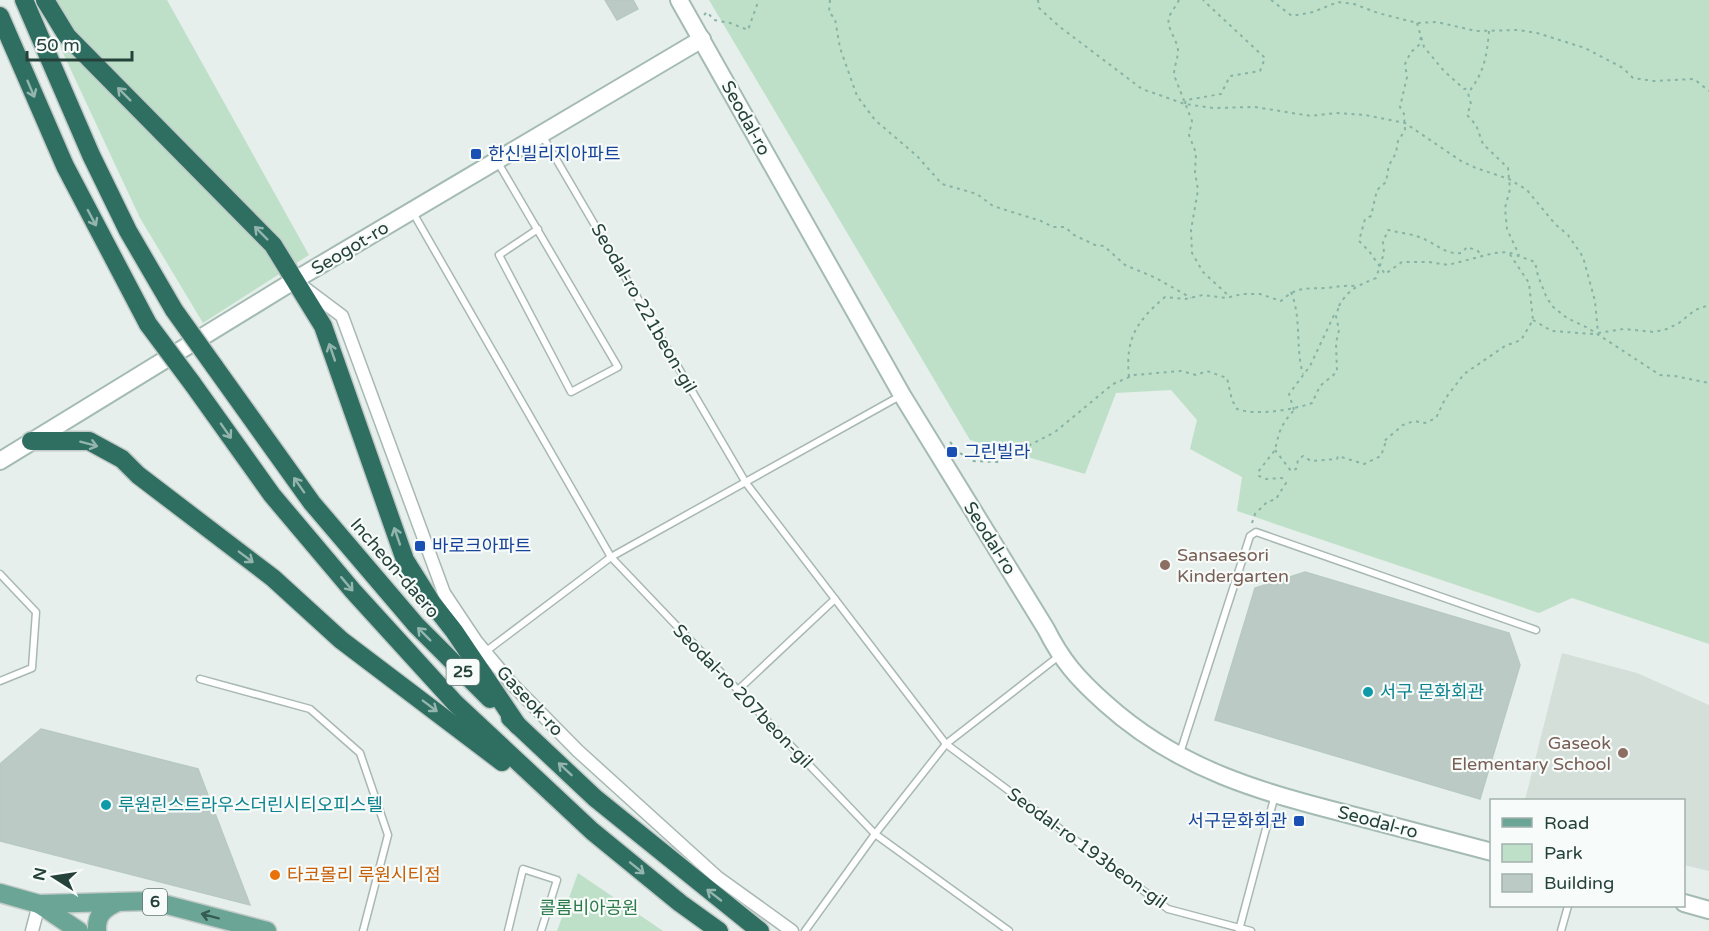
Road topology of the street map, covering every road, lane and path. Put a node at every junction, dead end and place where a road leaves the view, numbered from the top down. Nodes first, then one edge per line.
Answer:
1 (24, 0) edge
2 (45, 0) edge
3 (679, 0) edge
4 (756, 0) edge
5 (830, 0) edge
6 (1038, 0) edge
7 (1179, 0) edge
8 (1203, 0) edge
9 (1271, 0) edge
10 (0, 16) edge
11 (693, 23) junction
12 (1417, 23) junction
13 (1489, 31) junction
14 (1421, 37) junction
15 (702, 39) junction
16 (1472, 88) junction
17 (1709, 90) edge
18 (1185, 104) junction
19 (1405, 123) junction
20 (542, 134) junction
21 (497, 160) junction
22 (1509, 179) junction
23 (412, 210) junction
24 (537, 229) junction
25 (1508, 252) junction
26 (1519, 255) junction
27 (1482, 257) junction
28 (1379, 267) junction
29 (295, 280) junction
30 (1355, 286) junction
31 (1291, 292) junction
32 (1230, 297) junction
33 (1191, 298) junction
34 (1709, 305) edge
35 (1339, 306) junction
36 (1533, 320) junction
37 (1596, 334) junction
38 (1303, 374) junction
39 (1129, 377) junction
40 (1709, 384) edge
41 (902, 395) junction
42 (1294, 410) junction
43 (945, 436) dead end
44 (31, 441) junction
45 (1275, 450) junction
46 (0, 461) edge
47 (746, 483) junction
48 (1256, 532) junction
49 (611, 558) junction
50 (0, 574) edge
51 (835, 599) junction
52 (1536, 630) dead end
53 (485, 651) junction
54 (1059, 656) junction
55 (200, 679) dead end
56 (0, 681) edge
57 (738, 690) junction
58 (518, 726) junction
59 (946, 744) junction
60 (1179, 757) junction
61 (1276, 794) junction
62 (591, 831) junction
63 (875, 834) junction
64 (1490, 852) edge
65 (0, 893) edge
66 (118, 902) junction
67 (39, 904) junction
68 (1685, 904) edge
69 (1568, 907) edge
70 (1709, 910) edge
71 (1240, 930) edge
72 (32, 931) edge
73 (80, 931) edge
74 (97, 931) edge
75 (267, 931) edge
76 (363, 931) edge
77 (508, 931) edge
78 (541, 931) edge
79 (719, 931) edge
80 (760, 931) edge
81 (792, 931) edge
82 (805, 931) edge
83 (1009, 931) edge
84 (1251, 931) edge
85 (1561, 931) edge

58 -> 1 highway, Incheon-daero / 25, bridge
29 -> 2 highway
3 - 11 street, Seodal-ro
4 - 11 path
5 - 33 path
6 - 18 path
7 - 18 path
8 - 18 path
9 - 12 path
10 -> 62 highway, 25, bridge
11 - 15 street, Seodal-ro
12 - 13 path
12 - 14 path
13 - 16 path
13 - 17 path
14 - 16 path
14 - 19 path
15 - 20 street, Seogot-ro
15 - 41 street, Seodal-ro
16 - 22 path
18 - 19 path
18 - 32 path
19 - 22 path
19 - 28 path
20 - 21 street, Seogot-ro
20 - 47 lane, Seodal-ro 221beon-gil
21 - 23 street, Seogot-ro
21 - 24 lane
22 - 26 path
22 - 37 path
23 - 29 street, Seogot-ro
23 - 49 lane
24 - 24 lane
25 - 26 path
25 - 27 path
25 - 36 path
26 - 37 path
27 - 28 path
27 - 28 path
28 - 30 path
29 - 44 street, Seogot-ro
29 - 53 street, Gaseok-ro
58 -> 29 highway
30 - 31 path
30 - 35 path
31 - 32 path
31 - 38 path
32 - 33 path
33 - 39 path
34 - 37 path
35 - 38 path
35 - 42 path
36 - 37 path
36 - 45 path
37 - 40 path
38 - 42 path
39 - 42 path
39 - 43 path
41 - 47 lane
41 - 54 street, Seodal-ro
42 - 45 path
44 - 46 street, Seogot-ro
44 -> 62 highway
45 - 48 path
47 - 49 lane
47 - 51 lane
48 - 52 lane
48 - 60 lane
49 - 53 lane
49 - 57 lane, Seodal-ro 207beon-gil
50 - 56 lane
51 - 57 lane
51 - 59 lane
53 - 81 street, Gaseok-ro
54 - 59 lane
54 - 60 street, Seodal-ro
55 - 76 lane
57 - 63 lane, Seodal-ro 207beon-gil
80 -> 58 highway, Incheon-daero / 25
59 - 63 lane
59 - 71 lane, Seodal-ro 193beon-gil
60 - 61 street, Seodal-ro
61 - 64 street, Seodal-ro
61 - 71 lane
62 -> 79 highway, 25
63 - 82 lane
63 - 83 lane
65 - 67 main road, 6
66 - 67 main road, 6
66 - 74 main road
75 -> 66 main road, 6
67 - 72 street
67 - 73 main road, 6
68 - 70 street
69 - 85 lane
71 - 84 lane, Seodal-ro 193beon-gil
77 - 78 lane

